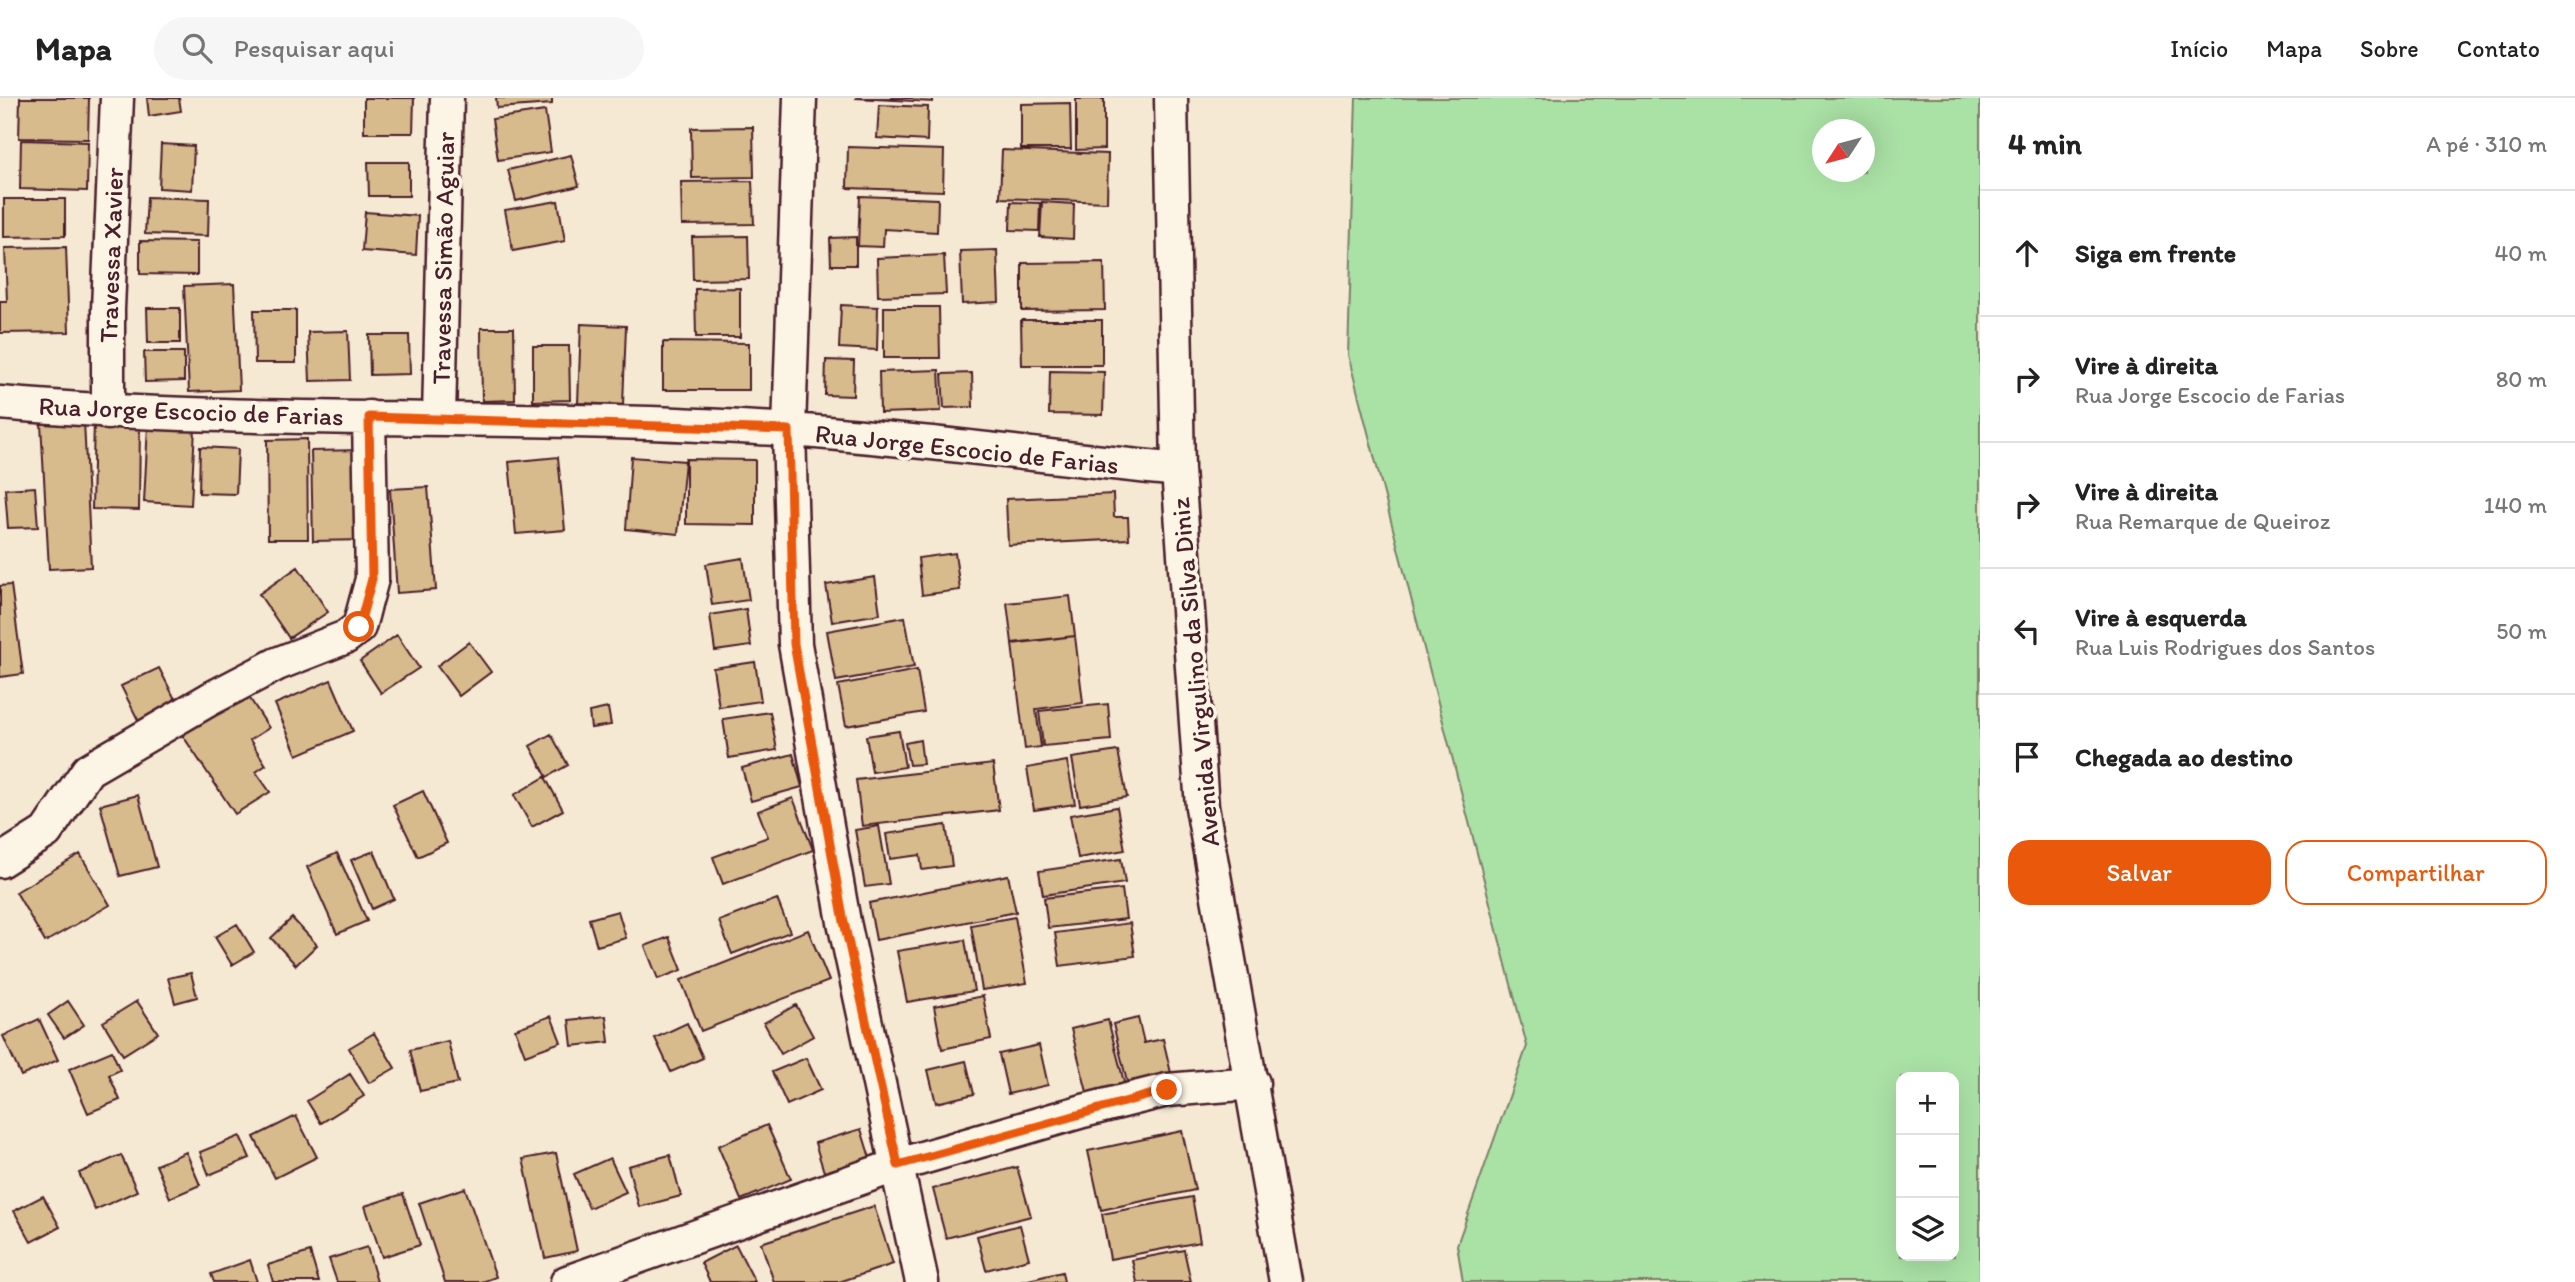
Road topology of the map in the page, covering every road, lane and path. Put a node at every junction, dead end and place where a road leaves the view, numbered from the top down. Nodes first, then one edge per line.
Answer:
1 (117, 98) edge
2 (447, 98) edge
3 (800, 98) edge
4 (1171, 98) edge
5 (0, 403) edge
6 (108, 413) junction
7 (369, 417) junction
8 (439, 417) junction
9 (789, 430) junction
10 (1178, 470) junction
11 (0, 861) edge
12 (1253, 1083) junction
13 (898, 1165) junction
14 (578, 1280) edge
15 (922, 1282) edge
16 (1286, 1282) edge

1 - 6 street, Travessa Xavier
2 - 8 street, Travessa Simão Aguiar
3 - 9 street
4 - 10 street, Avenida Virgulino da Silva Diniz
5 - 6 street, Rua Jorge Escocio de Farias
6 - 7 street, Rua Jorge Escocio de Farias
7 - 8 street, Rua Jorge Escocio de Farias
7 - 11 street
8 - 9 street, Rua Jorge Escocio de Farias
9 - 10 street, Rua Jorge Escocio de Farias
9 - 13 street
10 - 12 street, Avenida Virgulino da Silva Diniz
12 - 13 street
12 - 16 street, Avenida Virgulino da Silva Diniz
13 - 14 street
13 - 15 street

